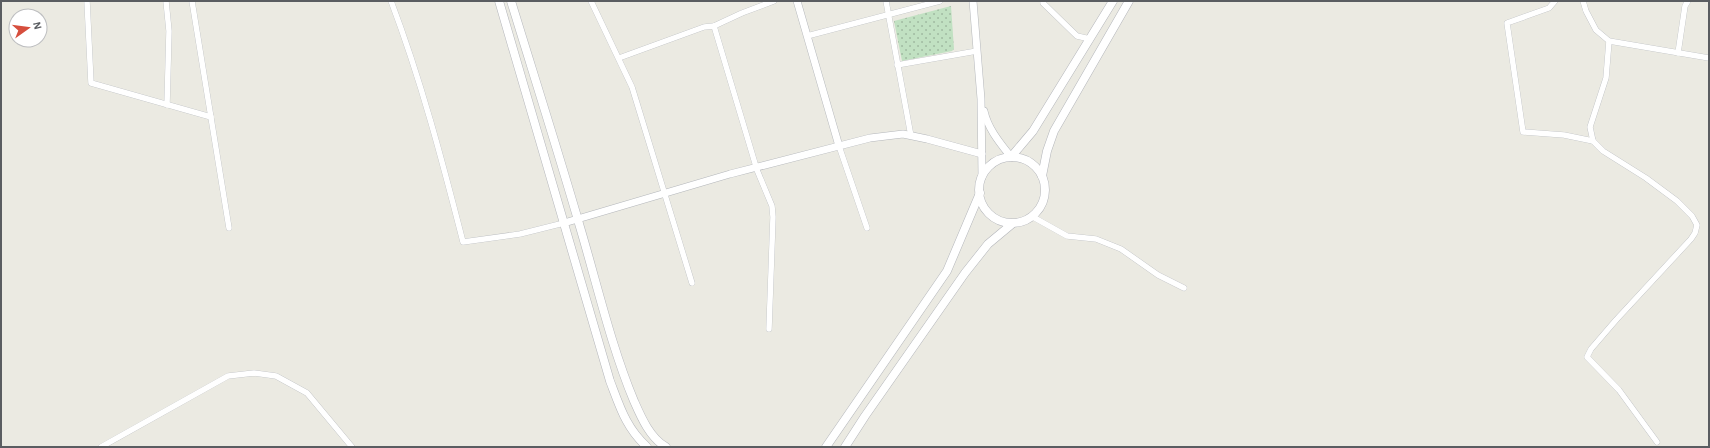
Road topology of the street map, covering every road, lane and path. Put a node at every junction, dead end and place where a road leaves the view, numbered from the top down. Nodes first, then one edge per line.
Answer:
1 (87, 1) edge
2 (166, 1) edge
3 (192, 1) edge
4 (391, 1) edge
5 (499, 1) edge
6 (511, 1) edge
7 (591, 1) edge
8 (774, 1) edge
9 (797, 1) edge
10 (886, 1) edge
11 (940, 1) edge
12 (973, 1) edge
13 (1042, 1) edge
14 (1113, 1) edge
15 (1129, 1) edge
16 (1555, 1) edge
17 (1583, 1) edge
18 (1688, 1) edge
19 (888, 15) junction
20 (714, 26) junction
21 (807, 36) junction
22 (1090, 39) junction
23 (1609, 41) junction
24 (976, 51) junction
25 (1678, 53) junction
26 (619, 58) junction
27 (1709, 58) edge
28 (897, 65) junction
29 (981, 99) junction
30 (167, 105) junction
31 (211, 117) junction
32 (911, 136) junction
33 (1593, 141) junction
34 (839, 146) junction
35 (982, 154) junction
36 (1011, 158) junction
37 (757, 167) junction
38 (1042, 176) junction
39 (982, 177) junction
40 (980, 193) junction
41 (666, 194) junction
42 (1033, 217) junction
43 (578, 220) junction
44 (564, 223) junction
45 (1012, 224) junction
46 (229, 228) dead end
47 (867, 228) dead end
48 (692, 283) dead end
49 (1184, 288) dead end
50 (769, 329) dead end
51 (1658, 442) dead end
52 (101, 447) edge
53 (352, 447) edge
54 (647, 447) edge
55 (666, 447) edge
56 (826, 447) edge
57 (845, 447) edge

1 - 30 street
2 - 30 street
3 - 31 street
4 - 44 street
5 - 44 main road
6 - 43 main road
7 - 26 street
8 - 20 street
9 - 21 street
10 - 19 street
11 - 19 street
12 - 24 street
13 - 22 street
14 - 22 main road
15 - 38 main road
16 - 33 street
17 - 23 street
18 - 25 street
19 - 21 street
19 - 28 street
20 - 26 street
20 - 37 street
21 - 34 street
22 - 36 main road
23 - 25 street
23 - 33 street
24 - 28 street
24 - 29 street
25 - 27 street
26 - 41 street
28 - 32 street
29 - 35 street
29 - 36 street
30 - 31 street
31 - 46 street
32 - 34 street
32 - 35 street
33 - 51 street
34 - 37 street
34 - 47 street
35 - 39 street
36 - 38 main road
36 - 39 main road
37 - 41 street
37 - 50 street
38 - 42 main road
39 - 40 main road
40 - 45 main road
40 - 56 main road
41 - 43 street
41 - 48 street
42 - 45 main road
42 - 49 street
43 - 44 street
43 - 55 main road
44 - 54 main road
45 - 57 main road
52 - 53 street

